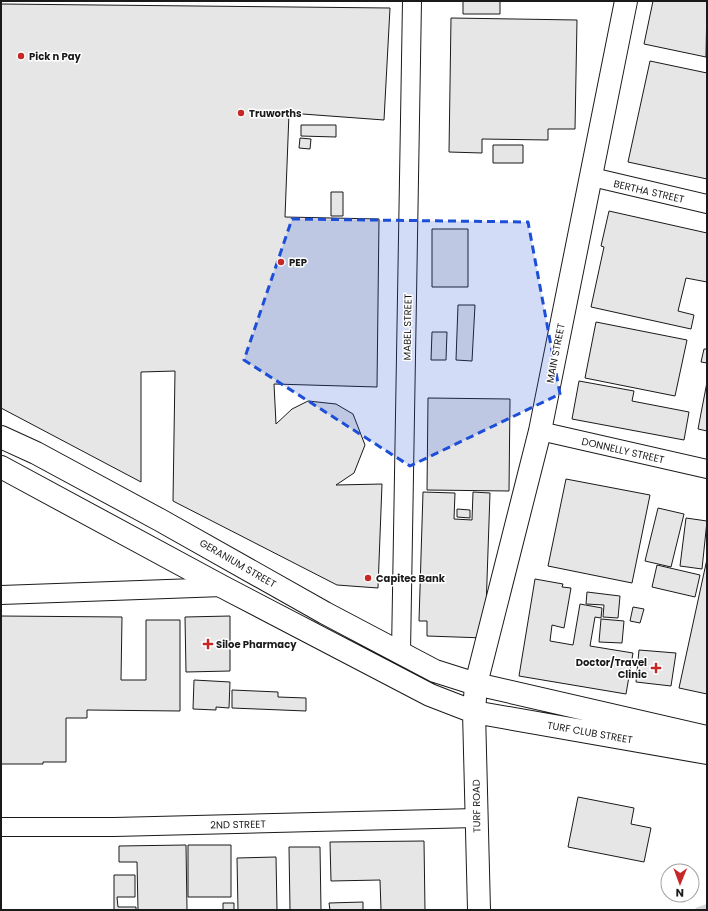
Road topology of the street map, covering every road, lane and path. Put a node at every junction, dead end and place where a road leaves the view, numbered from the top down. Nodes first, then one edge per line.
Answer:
1 (412, 1) edge
2 (626, 1) edge
3 (592, 177) junction
4 (707, 204) edge
5 (540, 431) junction
6 (1, 437) edge
7 (1, 467) edge
8 (707, 469) edge
9 (223, 587) junction
10 (1, 595) edge
11 (401, 652) junction
12 (475, 700) junction
13 (707, 737) edge
14 (707, 753) edge
15 (476, 818) junction
16 (1, 827) edge
17 (479, 910) edge

1 - 11 street, MABEL STREET
2 - 3 main road, MAIN STREET
3 - 4 street, BERTHA STREET
3 - 5 main road, MAIN STREET
5 - 8 street, DONNELLY STREET
5 - 12 main road, MAIN STREET
6 - 11 main road, GERANIUM STREET
7 - 9 main road
9 - 10 street
9 - 12 main road
11 - 12 main road, GERANIUM STREET
12 - 13 main road, TURF CLUB STREET
12 - 14 main road, TURF CLUB STREET
12 - 15 main road, TURF ROAD
15 - 16 street, 2ND STREET
15 - 17 main road, TURF ROAD

